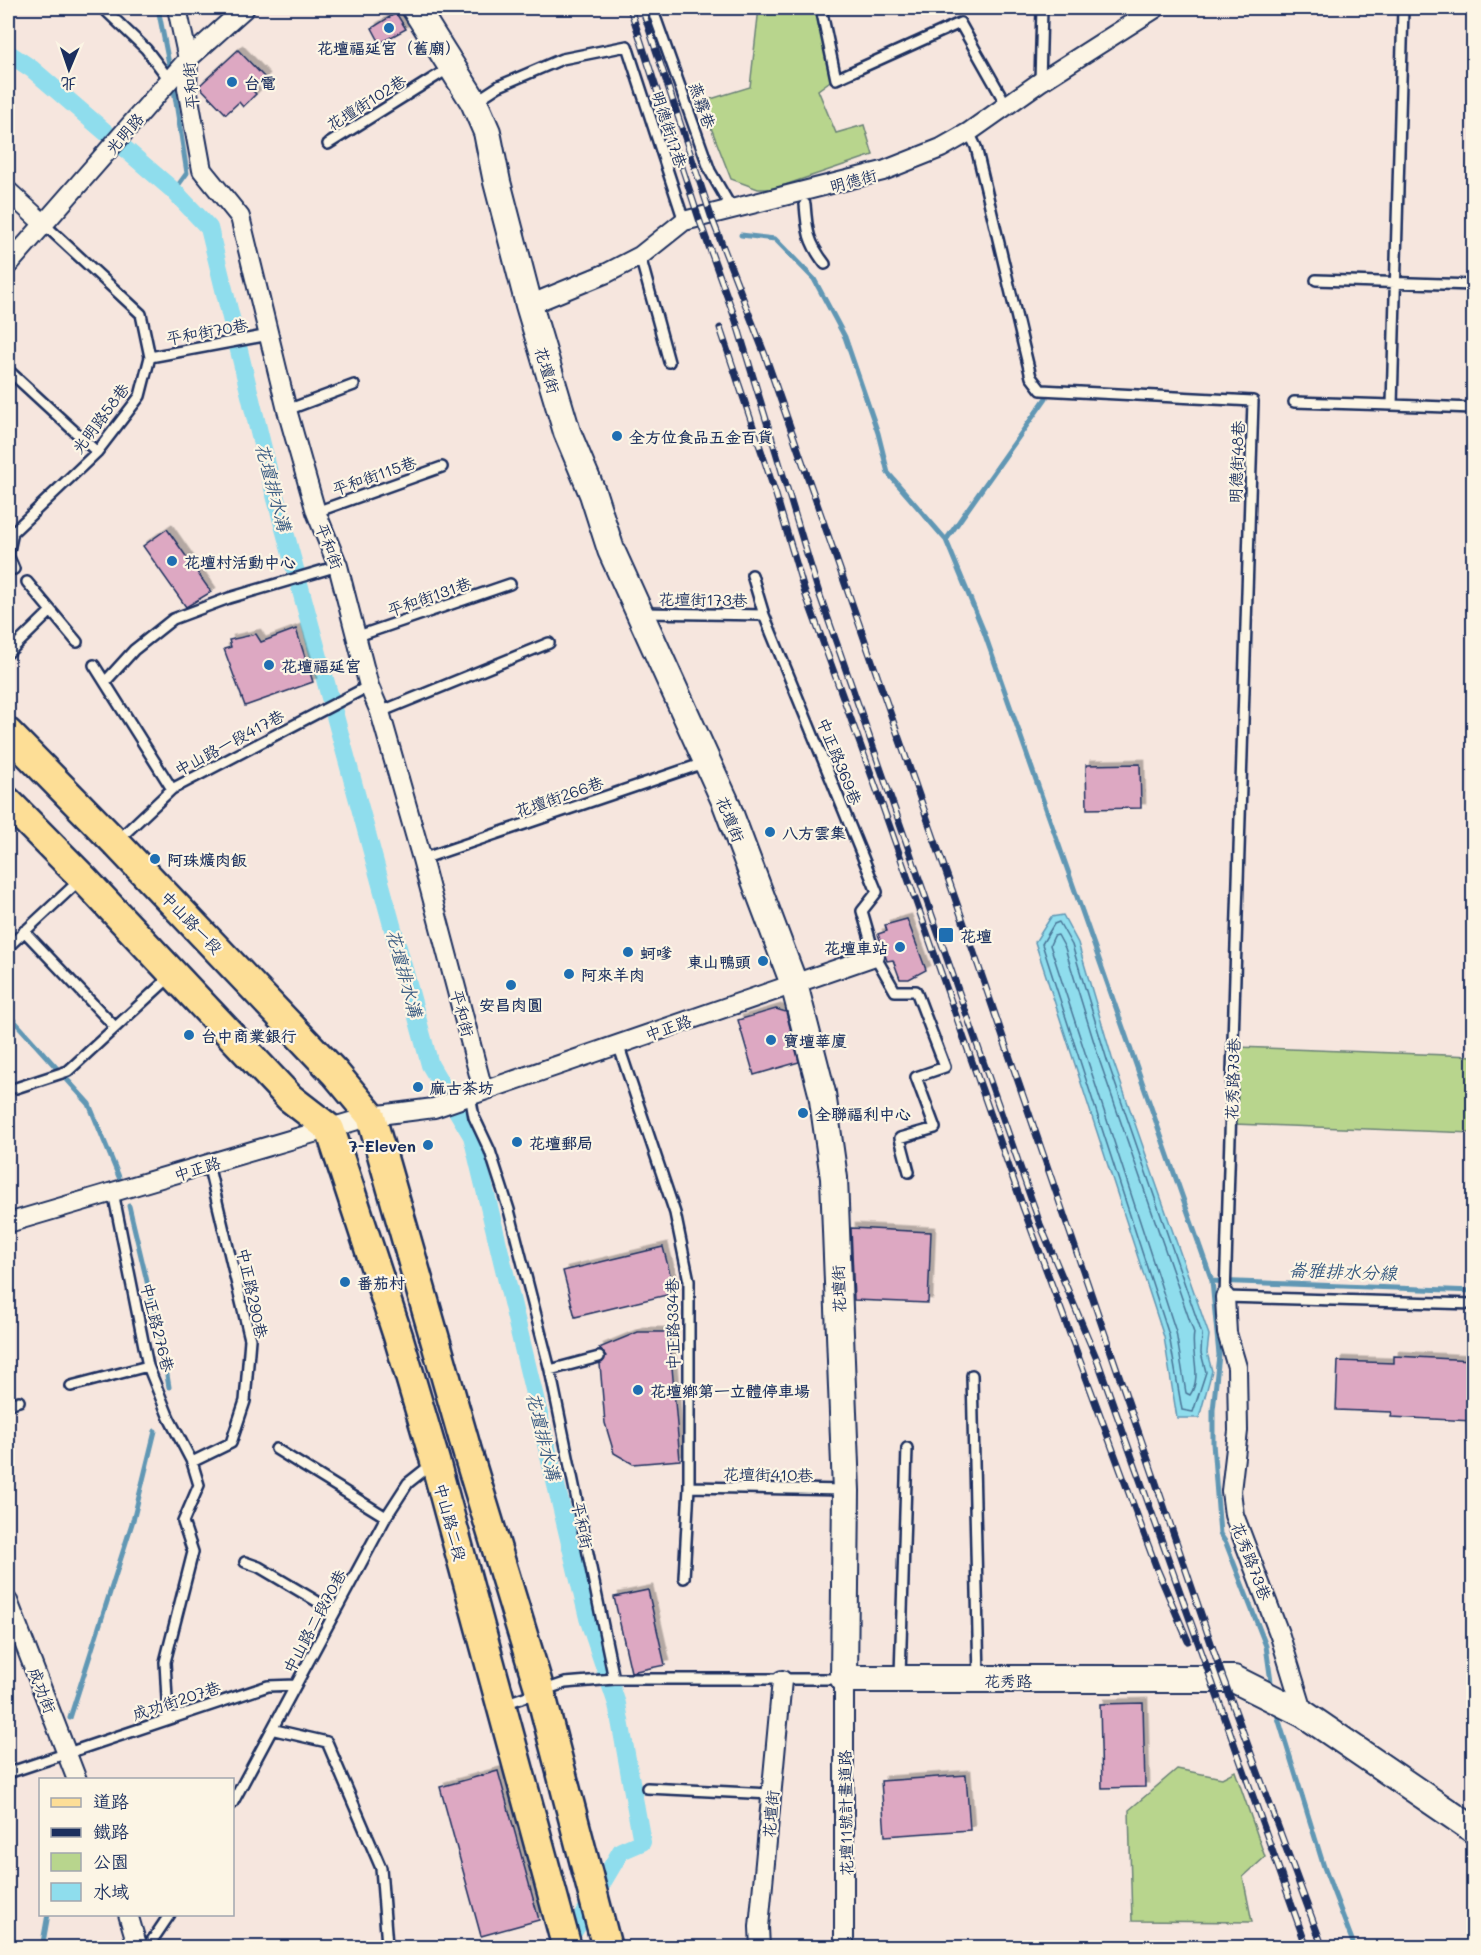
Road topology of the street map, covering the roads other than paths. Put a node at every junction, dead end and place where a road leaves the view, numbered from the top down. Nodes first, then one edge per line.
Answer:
1 (103, 8) edge
2 (177, 8) edge
3 (245, 8) edge
4 (652, 8) edge
5 (821, 8) edge
6 (1042, 8) edge
7 (1156, 8) edge
8 (1403, 8) edge
9 (418, 9) edge
10 (188, 59) junction
11 (451, 67) junction
12 (169, 81) junction
13 (1040, 82) junction
14 (187, 88) junction
15 (474, 102) junction
16 (1007, 106) junction
17 (969, 132) junction
18 (328, 144) dead end
19 (8, 191) edge
20 (805, 204) dead end
21 (732, 209) junction
22 (684, 221) junction
23 (45, 224) junction
24 (640, 256) junction
25 (825, 264) dead end
26 (8, 265) edge
27 (1316, 280) dead end
28 (1396, 283) junction
29 (1473, 285) edge
30 (529, 305) junction
31 (269, 335) junction
32 (150, 357) junction
33 (669, 362) dead end
34 (8, 370) edge
35 (354, 385) dead end
36 (1294, 402) dead end
37 (1392, 405) junction
38 (1473, 408) edge
39 (287, 410) junction
40 (97, 452) junction
41 (442, 467) dead end
42 (316, 512) junction
43 (338, 566) junction
44 (14, 569) dead end
45 (752, 575) dead end
46 (27, 582) dead end
47 (510, 584) dead end
48 (51, 611) junction
49 (642, 614) junction
50 (764, 615) junction
51 (358, 636) junction
52 (77, 642) dead end
53 (549, 642) dead end
54 (8, 653) edge
55 (94, 665) dead end
56 (105, 681) junction
57 (369, 686) junction
58 (380, 712) junction
59 (8, 733) edge
60 (707, 762) junction
61 (172, 789) junction
62 (8, 802) edge
63 (115, 842) junction
64 (422, 858) junction
65 (83, 878) junction
66 (24, 931) junction
67 (1236, 932) joint
68 (8, 947) edge
69 (875, 956) junction
70 (174, 974) junction
71 (794, 984) junction
72 (115, 1027) junction
73 (618, 1044) junction
74 (16, 1088) dead end
75 (472, 1094) junction
76 (372, 1116) junction
77 (330, 1129) junction
78 (208, 1164) junction
79 (909, 1172) dead end
80 (113, 1192) junction
81 (8, 1222) edge
82 (1225, 1297) junction
83 (1473, 1304) edge
84 (599, 1358) dead end
85 (148, 1366) junction
86 (550, 1370) junction
87 (972, 1375) dead end
88 (71, 1386) dead end
89 (19, 1401) dead end
90 (8, 1404) edge
91 (908, 1448) dead end
92 (276, 1449) dead end
93 (435, 1461) junction
94 (192, 1462) junction
95 (689, 1487) junction
96 (846, 1491) junction
97 (386, 1516) junction
98 (245, 1562) dead end
99 (684, 1578) dead end
100 (8, 1600) edge
101 (335, 1612) junction
102 (614, 1679) junction
103 (844, 1679) junction
104 (900, 1679) junction
105 (979, 1679) junction
106 (782, 1680) junction
107 (296, 1685) junction
108 (540, 1691) junction
109 (501, 1705) junction
110 (1304, 1714) junction
111 (168, 1718) junction
112 (275, 1730) junction
113 (67, 1753) junction
114 (8, 1773) edge
115 (77, 1778) edge
116 (647, 1788) dead end
117 (772, 1794) junction
118 (234, 1801) edge
119 (1473, 1830) edge
120 (129, 1916) edge
121 (169, 1916) edge
122 (604, 1937) edge
123 (387, 1945) dead end
124 (138, 1947) edge
125 (147, 1947) edge
126 (567, 1947) edge
127 (760, 1947) edge
128 (844, 1947) edge

1 - 12 lane
2 - 10 street, 平和街
3 - 10 street, 光明路
4 - 21 lane, 燕霧巷
5 - 16 lane
6 - 13 lane
7 - 13 street, 明德街
8 - 28 lane
9 - 11 street, 花壇街
10 - 12 street, 光明路
10 - 14 street, 平和街
11 - 15 street, 花壇街
11 - 18 lane, 花壇街102巷
12 - 14 lane
12 - 23 street, 光明路
13 - 16 street, 明德街
14 - 31 street, 平和街
15 - 22 lane, 明德街17巷
15 - 30 street, 花壇街
16 - 17 street, 明德街
17 - 21 street, 明德街
17 - 67 lane, 明德街48巷
19 - 23 street
20 - 25 lane
21 - 22 street, 明德街
22 - 24 street, 明德街
23 - 26 street, 光明路
23 - 32 lane, 光明路58巷
24 - 30 street, 明德街
24 - 33 lane
27 - 28 lane
28 - 29 lane
28 - 37 lane
30 - 49 street, 花壇街
31 - 32 lane, 平和街70巷
31 - 39 street, 平和街
32 - 40 lane, 光明路58巷
34 - 40 lane
35 - 39 lane
36 - 37 lane
37 - 38 lane
39 - 42 street, 平和街
40 - 44 lane, 光明路58巷
41 - 42 lane, 平和街115巷
42 - 43 street, 平和街
43 - 51 street, 平和街
43 - 56 lane
45 - 50 lane, 中正路369巷
46 - 48 lane
47 - 51 lane, 平和街131巷
48 - 52 lane
48 - 54 lane
49 - 50 lane, 花壇街173巷
49 - 60 street, 花壇街
50 - 69 lane, 中正路369巷
51 - 57 street, 平和街
53 - 58 lane
55 - 56 lane
56 - 61 lane
57 - 58 street, 平和街
57 - 61 lane, 中山路一段417巷
58 - 64 street, 平和街
59 - 63 main road, 中山路一段
60 - 64 lane, 花壇街266巷
60 - 71 street, 花壇街
61 - 63 lane, 中山路一段417巷
62 - 65 main road
63 - 76 main road, 中山路一段
64 - 75 street, 平和街
65 - 66 lane
65 - 70 main road
66 - 68 lane
66 - 72 lane
67 - 82 lane, 花秀路73巷
69 - 71 street, 中正路
69 - 79 lane
70 - 72 lane
70 - 77 main road
71 - 73 street, 中正路
71 - 96 street, 花壇街
72 - 74 lane
73 - 75 street, 中正路
73 - 95 lane, 中正路334巷
75 - 76 street, 中正路
75 - 86 lane, 平和街
76 - 77 street, 中正路
76 - 108 main road
77 - 78 street, 中正路
77 - 93 main road, 中山路二段
78 - 80 street, 中正路
78 - 94 lane, 中正路290巷
80 - 81 street
80 - 85 lane, 中正路276巷
82 - 83 lane
82 - 110 street, 花秀路73巷
84 - 86 lane
85 - 88 lane
85 - 94 lane, 中正路276巷
86 - 102 lane, 平和街
87 - 105 lane
89 - 90 lane
91 - 104 lane
92 - 97 lane
93 - 97 lane, 中山路二段70巷
93 - 109 main road, 中山路二段
94 - 111 lane
95 - 96 lane, 花壇街410巷
95 - 99 lane, 中正路334巷
96 - 103 street, 花壇街
97 - 101 lane, 中山路二段70巷
98 - 101 lane
100 - 113 street, 成功街
101 - 107 lane, 中山路二段70巷
102 - 106 lane, 花秀路
102 - 108 lane, 花秀路
103 - 104 street, 花秀路
103 - 106 lane, 花秀路
103 - 128 street, 花壇11號計畫道路
104 - 105 street, 花秀路
105 - 110 street, 花秀路
106 - 117 street, 花壇街
107 - 111 lane, 成功街207巷
107 - 112 lane, 中山路二段70巷
108 - 109 lane, 花秀路
108 - 122 main road
109 - 126 main road, 中山路二段
110 - 119 street, 花秀路
111 - 113 lane, 成功街207巷
112 - 118 lane, 中山路二段70巷
112 - 123 lane
113 - 114 lane, 成功街207巷
113 - 115 street, 成功街
116 - 117 lane
117 - 127 street, 花壇街
120 - 124 street
121 - 125 lane

